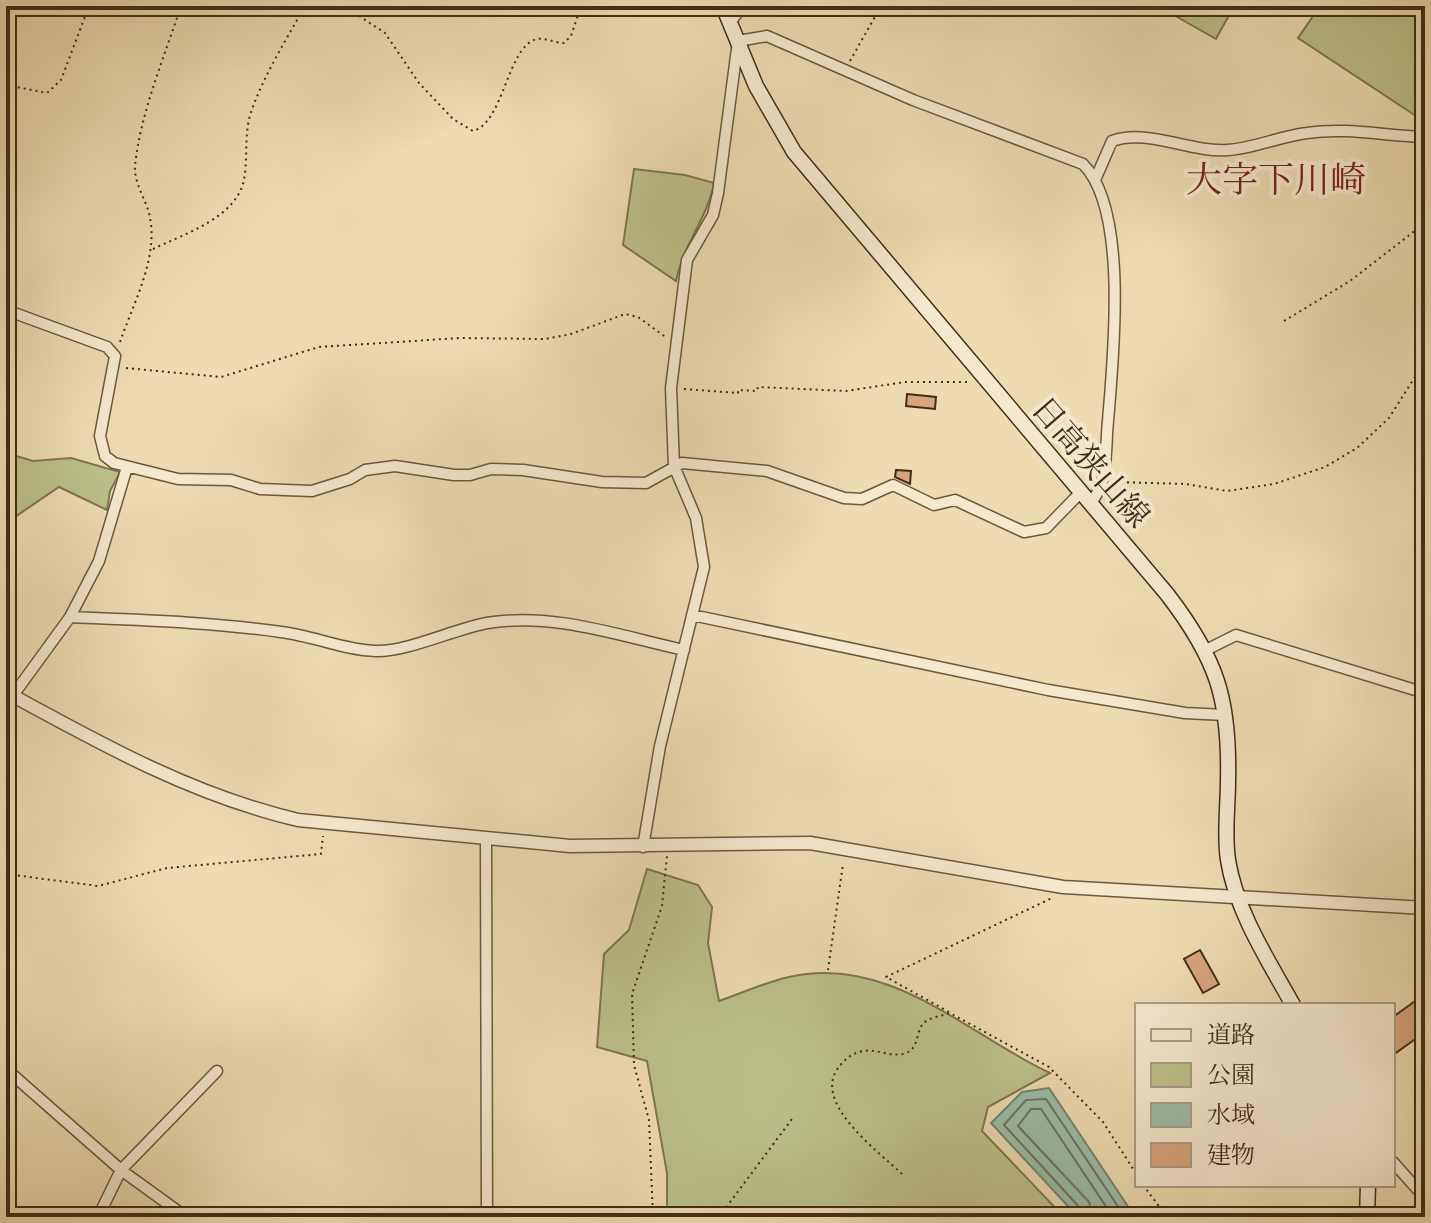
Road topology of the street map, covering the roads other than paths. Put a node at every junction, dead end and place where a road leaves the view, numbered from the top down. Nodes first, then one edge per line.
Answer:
1 (723, 6) edge
2 (742, 6) edge
3 (730, 23) junction
4 (738, 41) junction
5 (1425, 137) edge
6 (1095, 180) junction
7 (6, 310) edge
8 (674, 466) junction
9 (127, 467) junction
10 (1081, 492) junction
11 (1091, 504) junction
12 (692, 615) junction
13 (70, 617) junction
14 (684, 650) junction
15 (1206, 650) junction
16 (1425, 693) edge
17 (8, 698) edge
18 (1225, 715) junction
19 (486, 838) junction
20 (643, 847) junction
21 (1240, 900) junction
22 (1425, 908) edge
23 (1292, 1003) edge
24 (6, 1069) edge
25 (217, 1071) dead end
26 (1395, 1164) edge
27 (121, 1170) junction
28 (1368, 1187) edge
29 (1425, 1198) edge
30 (98, 1217) edge
31 (186, 1217) edge
32 (487, 1217) edge
33 (1367, 1217) edge

1 - 3 main road, 日高狭山線
2 - 3 street
3 - 4 main road, 日高狭山線
4 - 6 street
4 - 8 street
4 - 10 main road, 日高狭山線
5 - 6 street
6 - 11 street
7 - 9 street
8 - 9 street
8 - 10 street
8 - 12 street
9 - 13 street
10 - 11 main road, 日高狭山線
11 - 15 main road, 日高狭山線
12 - 14 street
12 - 18 street
13 - 14 street
13 - 17 street
14 - 20 street
15 - 16 street
15 - 18 main road, 日高狭山線
17 - 19 street
18 - 21 main road, 日高狭山線
19 - 20 street
19 - 32 street
20 - 21 street
21 - 22 street
21 - 23 main road, 日高狭山線
24 - 27 street
25 - 27 street
26 - 29 street
27 - 30 street
27 - 31 street
28 - 33 main road

